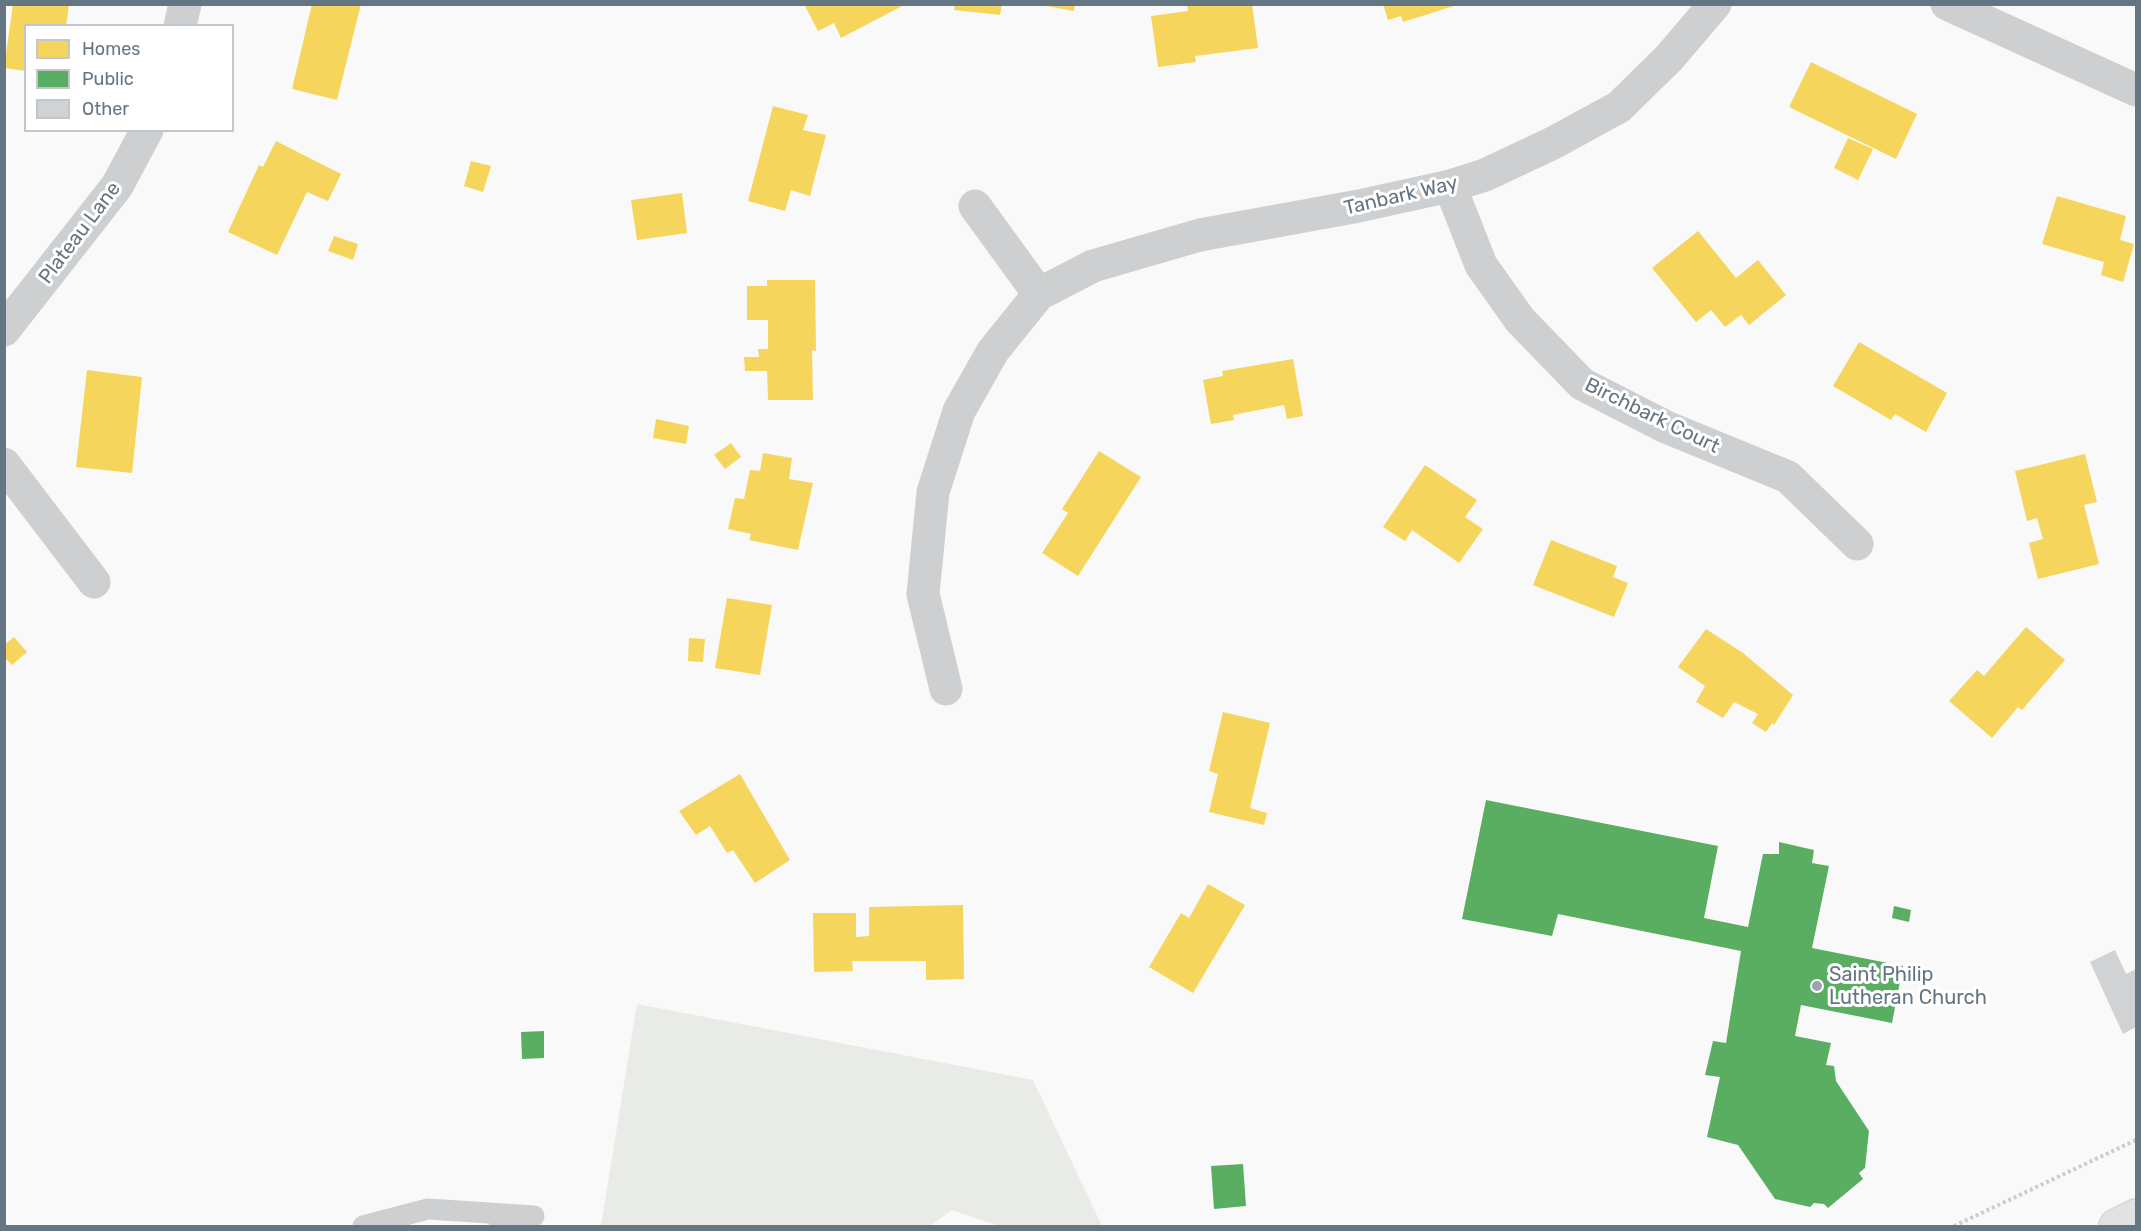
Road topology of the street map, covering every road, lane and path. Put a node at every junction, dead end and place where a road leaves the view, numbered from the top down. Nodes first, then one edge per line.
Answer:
1 (185, 4) edge
2 (1715, 4) edge
3 (1947, 4) edge
4 (180, 24) edge
5 (2136, 90) edge
6 (146, 132) edge
7 (1450, 186) junction
8 (975, 206) dead end
9 (1039, 294) junction
10 (4, 330) edge
11 (4, 464) edge
12 (1857, 544) dead end
13 (94, 582) dead end
14 (946, 689) dead end
15 (2136, 1140) edge
16 (2136, 1216) edge
17 (420, 1219) edge
18 (538, 1221) edge
19 (363, 1227) edge
20 (499, 1227) edge
21 (1954, 1227) edge
22 (2116, 1227) edge

1 - 4 street
2 - 7 street, Tanbark Way
3 - 5 street
6 - 10 street, Plateau Lane
7 - 9 street, Tanbark Way
7 - 12 street, Birchbark Court
8 - 9 street
9 - 14 street, Tanbark Way
11 - 13 street
15 - 21 path
16 - 22 main road
17 - 18 lane
17 - 19 lane
18 - 20 lane

